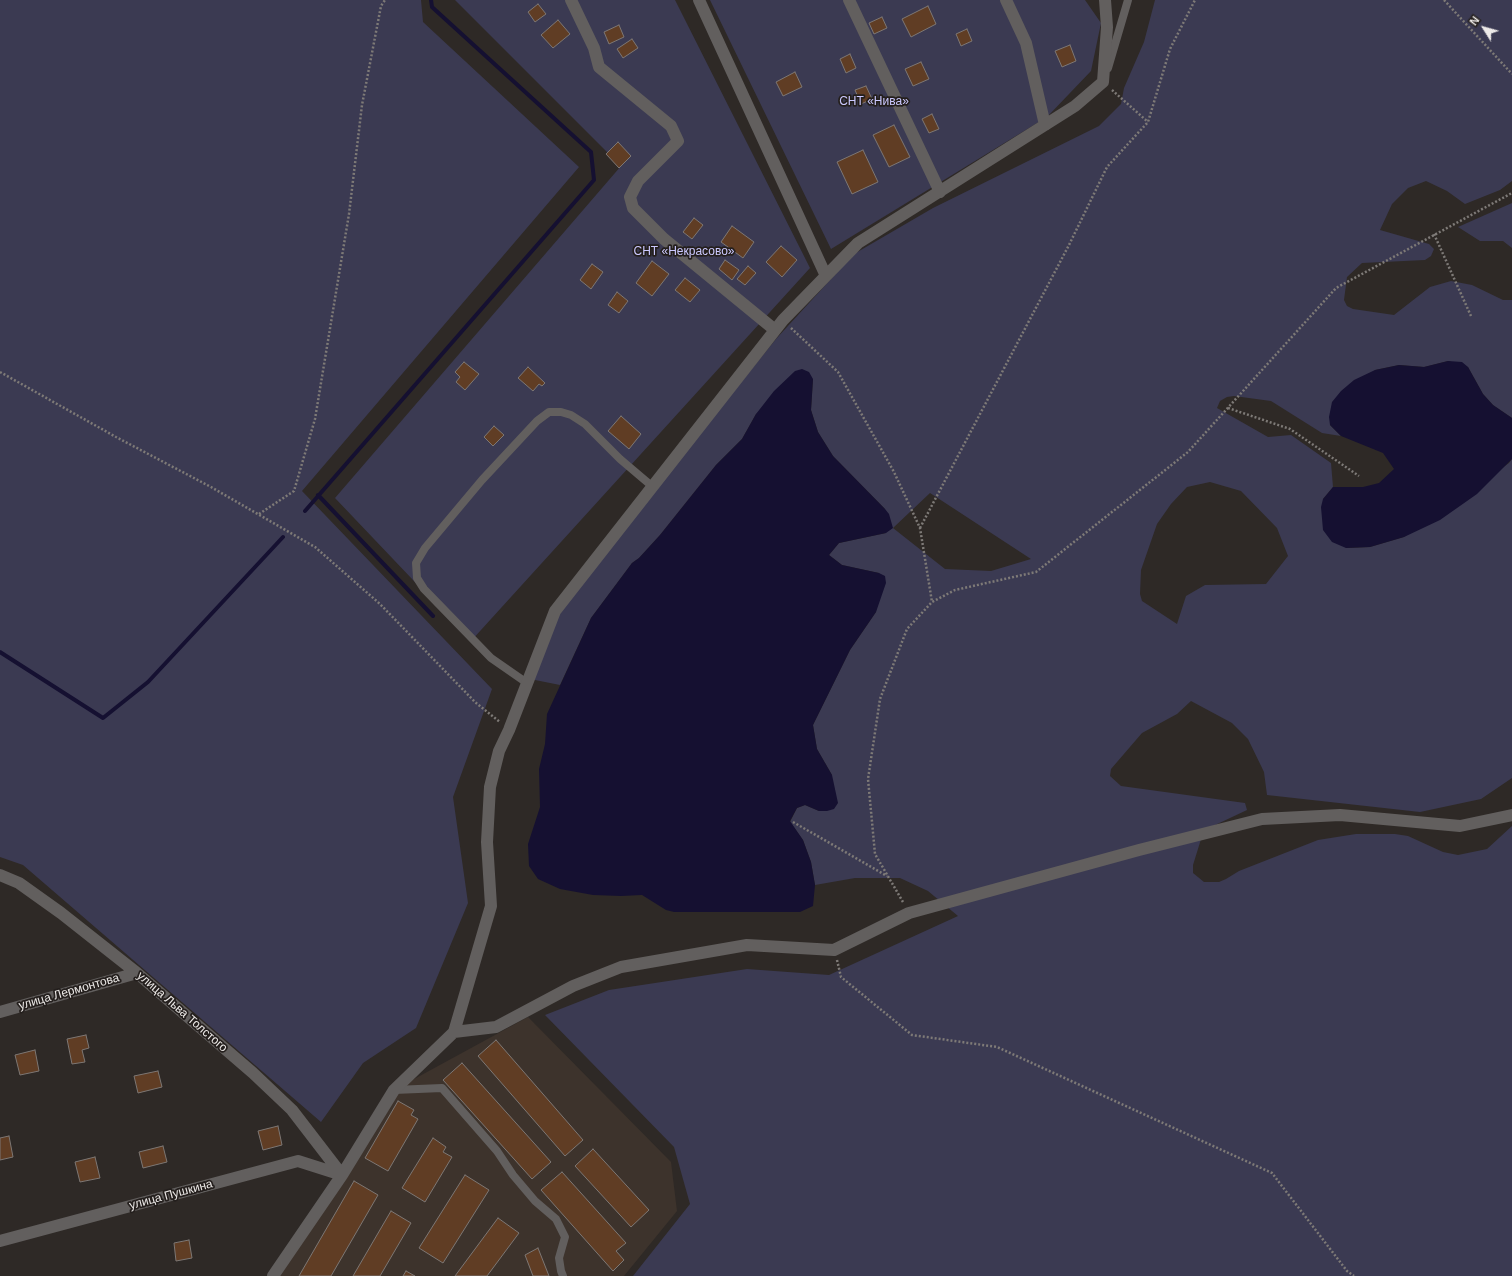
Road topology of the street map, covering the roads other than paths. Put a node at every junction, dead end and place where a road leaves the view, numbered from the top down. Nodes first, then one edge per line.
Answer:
1 (571, 0) edge
2 (699, 0) edge
3 (849, 0) edge
4 (1006, 0) edge
5 (1105, 0) edge
6 (1128, 0) edge
7 (1103, 82) junction
8 (1045, 124) junction
9 (940, 192) junction
10 (826, 276) junction
11 (775, 330) junction
12 (652, 487) junction
13 (527, 683) junction
14 (1512, 816) edge
15 (0, 875) edge
16 (137, 973) junction
17 (0, 1012) edge
18 (454, 1032) junction
19 (394, 1090) junction
20 (342, 1175) junction
21 (0, 1241) edge
22 (273, 1276) edge
23 (563, 1276) edge

1 - 11 street
2 - 10 street
3 - 9 street
4 - 8 street
5 - 7 street
6 - 7 lane
7 - 8 street
8 - 9 street
9 - 10 street
10 - 11 street
11 - 12 street
12 - 13 street
12 - 13 lane
13 - 18 street
14 - 18 street
15 - 16 street, улица Льва Толстого
16 - 17 street, улица Лермонтова
16 - 20 street, улица Льва Толстого
18 - 19 street
19 - 20 street
19 - 23 lane
20 - 21 street, улица Пушкина
20 - 22 street

